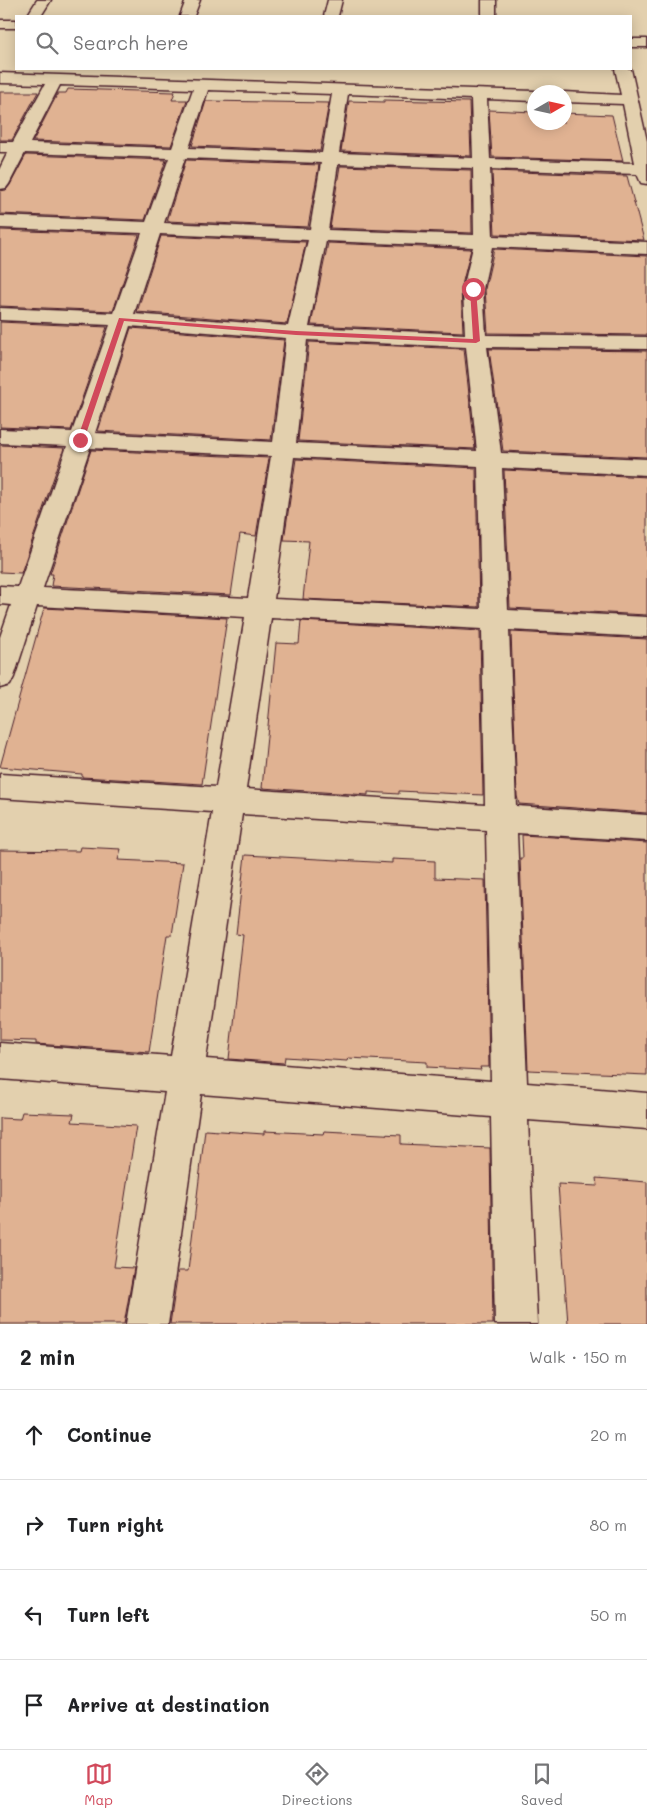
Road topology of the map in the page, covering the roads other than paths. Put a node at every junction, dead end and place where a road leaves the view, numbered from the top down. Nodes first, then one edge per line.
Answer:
1 (44, 0) edge
2 (193, 0) edge
3 (335, 0) edge
4 (489, 0) edge
5 (35, 15) edge
6 (187, 15) edge
7 (331, 15) edge
8 (490, 15) edge
9 (0, 24) edge
10 (15, 24) edge
11 (632, 43) edge
12 (647, 43) edge
13 (623, 70) edge
14 (128, 75) edge
15 (0, 78) edge
16 (56, 80) junction
17 (202, 84) junction
18 (341, 89) junction
19 (479, 94) junction
20 (527, 96) edge
21 (572, 97) edge
22 (630, 100) junction
23 (0, 147) edge
24 (19, 147) junction
25 (178, 153) junction
26 (330, 158) junction
27 (481, 163) junction
28 (646, 174) edge
29 (0, 184) edge
30 (0, 222) edge
31 (153, 228) junction
32 (318, 235) junction
33 (484, 242) junction
34 (647, 248) edge
35 (0, 314) edge
36 (122, 320) junction
37 (296, 333) junction
38 (476, 341) junction
39 (647, 343) edge
40 (0, 436) edge
41 (80, 440) junction
42 (284, 450) junction
43 (490, 460) junction
44 (647, 467) edge
45 (0, 595) edge
46 (28, 596) junction
47 (260, 608) junction
48 (495, 620) junction
49 (647, 627) edge
50 (0, 676) edge
51 (0, 786) edge
52 (229, 800) junction
53 (501, 817) junction
54 (647, 828) edge
55 (0, 1061) edge
56 (186, 1075) junction
57 (510, 1099) junction
58 (647, 1111) edge
59 (147, 1324) edge
60 (516, 1324) edge

1 - 5 street
2 - 6 street
3 - 7 street
4 - 8 street
9 - 10 street
11 - 12 street
13 - 22 street
14 - 16 street
14 - 17 street
15 - 16 street
16 - 24 street
17 - 18 street
17 - 25 street
18 - 19 street
18 - 26 street
19 - 20 street
19 - 27 street
21 - 22 street
22 - 28 street
23 - 24 street
24 - 25 street
24 - 29 street
25 - 26 street
25 - 31 street
26 - 27 street
26 - 32 street
27 - 28 street
27 - 33 street
30 - 31 street
31 - 32 street
31 - 36 street
32 - 33 street
32 - 37 street
33 - 34 street
33 - 38 street
35 - 36 street
36 - 37 street
36 - 41 street
37 - 38 street
37 - 42 street
38 - 39 street
38 - 43 street
40 - 41 street
41 - 42 street
41 - 46 street
42 - 43 street
42 - 47 street
43 - 44 street
43 - 48 street
45 - 46 street
46 - 47 street
46 - 50 street
47 - 48 street
47 - 52 street
48 - 49 street
48 - 53 street
51 - 52 street
52 - 53 street
52 - 56 street
53 - 54 street
53 - 57 street
55 - 56 street
56 - 57 street
56 - 59 street
57 - 58 street
57 - 60 street

